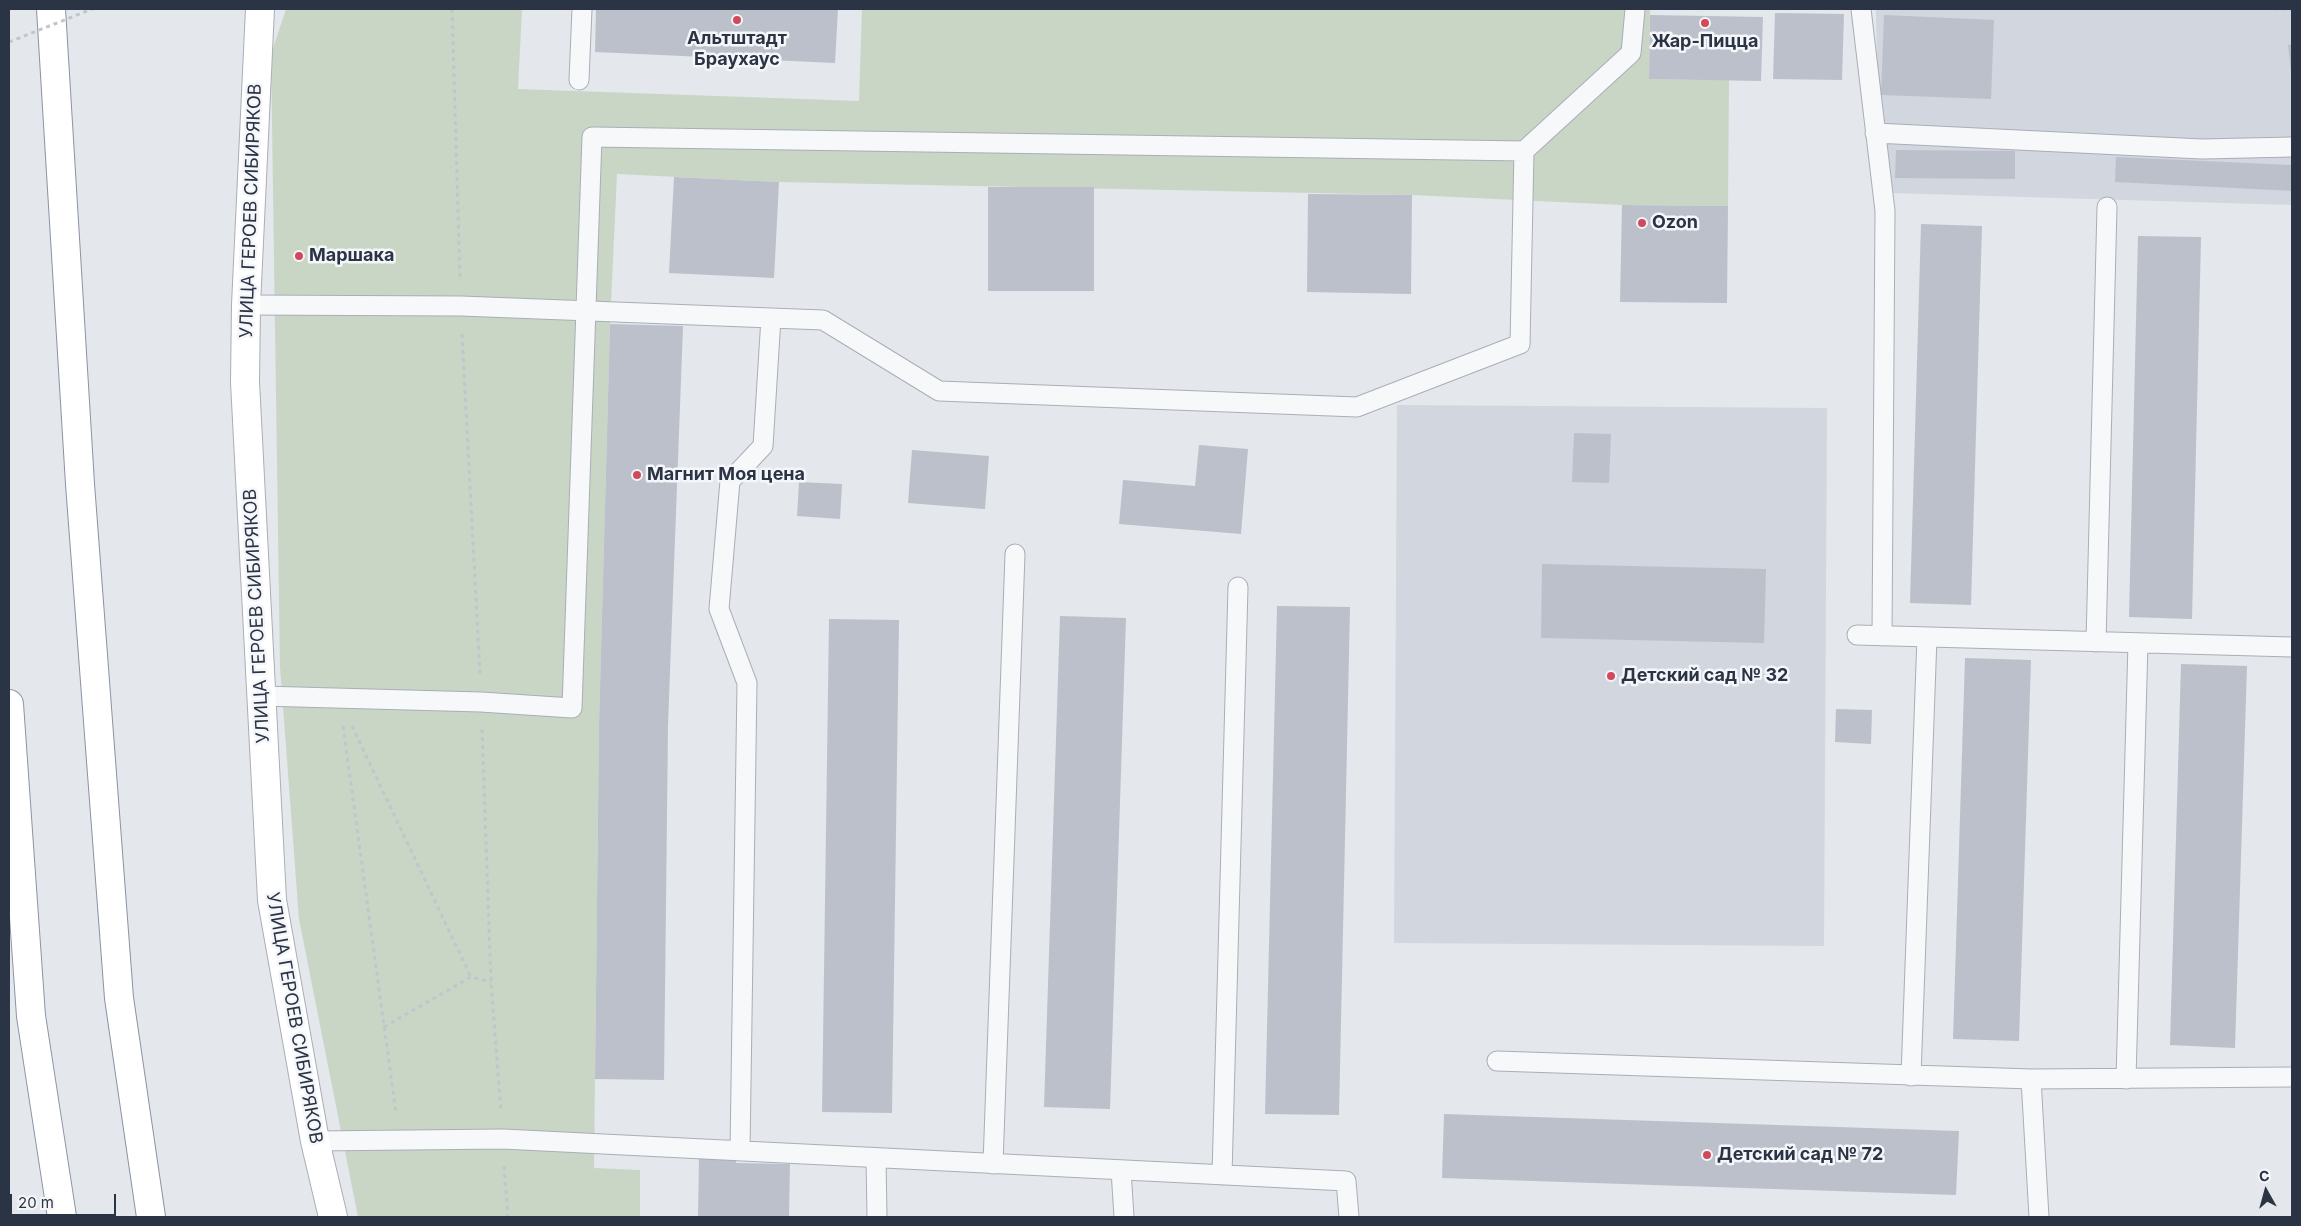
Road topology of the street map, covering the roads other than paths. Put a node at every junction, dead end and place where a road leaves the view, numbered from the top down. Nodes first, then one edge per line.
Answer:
1 (51, 9) edge
2 (260, 9) edge
3 (582, 9) edge
4 (1635, 9) edge
5 (1861, 9) edge
6 (580, 80) dead end
7 (1875, 133) junction
8 (2292, 147) edge
9 (1524, 151) junction
10 (2107, 207) dead end
11 (246, 305) junction
12 (586, 311) junction
13 (770, 318) junction
14 (1015, 554) dead end
15 (1238, 587) dead end
16 (1857, 635) dead end
17 (1882, 636) junction
18 (1926, 638) junction
19 (2096, 642) junction
20 (2138, 643) junction
21 (2292, 646) edge
22 (261, 696) junction
23 (9, 704) edge
24 (1497, 1061) dead end
25 (1911, 1076) junction
26 (2292, 1077) edge
27 (2031, 1079) junction
28 (2126, 1079) junction
29 (315, 1141) junction
30 (740, 1151) junction
31 (876, 1158) junction
32 (993, 1164) junction
33 (1121, 1170) junction
34 (1222, 1175) junction
35 (62, 1217) edge
36 (151, 1217) edge
37 (333, 1217) edge
38 (877, 1217) edge
39 (1124, 1217) edge
40 (1349, 1217) edge
41 (2039, 1217) edge

1 - 36 main road
2 - 11 main road, УЛИЦА ГЕРОЕВ СИБИРЯКОВ
3 - 6 lane
4 - 9 lane
5 - 7 lane
7 - 8 lane
7 - 17 lane
9 - 12 lane
9 - 13 lane
10 - 19 lane
11 - 12 lane
11 - 22 main road, УЛИЦА ГЕРОЕВ СИБИРЯКОВ
12 - 13 lane
12 - 22 lane
13 - 30 lane
14 - 32 lane
15 - 34 lane
16 - 17 lane
17 - 18 lane
18 - 19 lane
18 - 25 lane
19 - 20 lane
20 - 21 lane
20 - 28 lane
22 - 29 main road, УЛИЦА ГЕРОЕВ СИБИРЯКОВ
23 - 35 main road
24 - 25 lane
25 - 27 lane
26 - 28 lane
27 - 28 lane
27 - 41 lane
29 - 30 lane
29 - 37 main road, УЛИЦА ГЕРОЕВ СИБИРЯКОВ
30 - 31 lane
31 - 32 lane
31 - 38 lane
32 - 33 lane
33 - 34 lane
33 - 39 lane
34 - 40 lane

